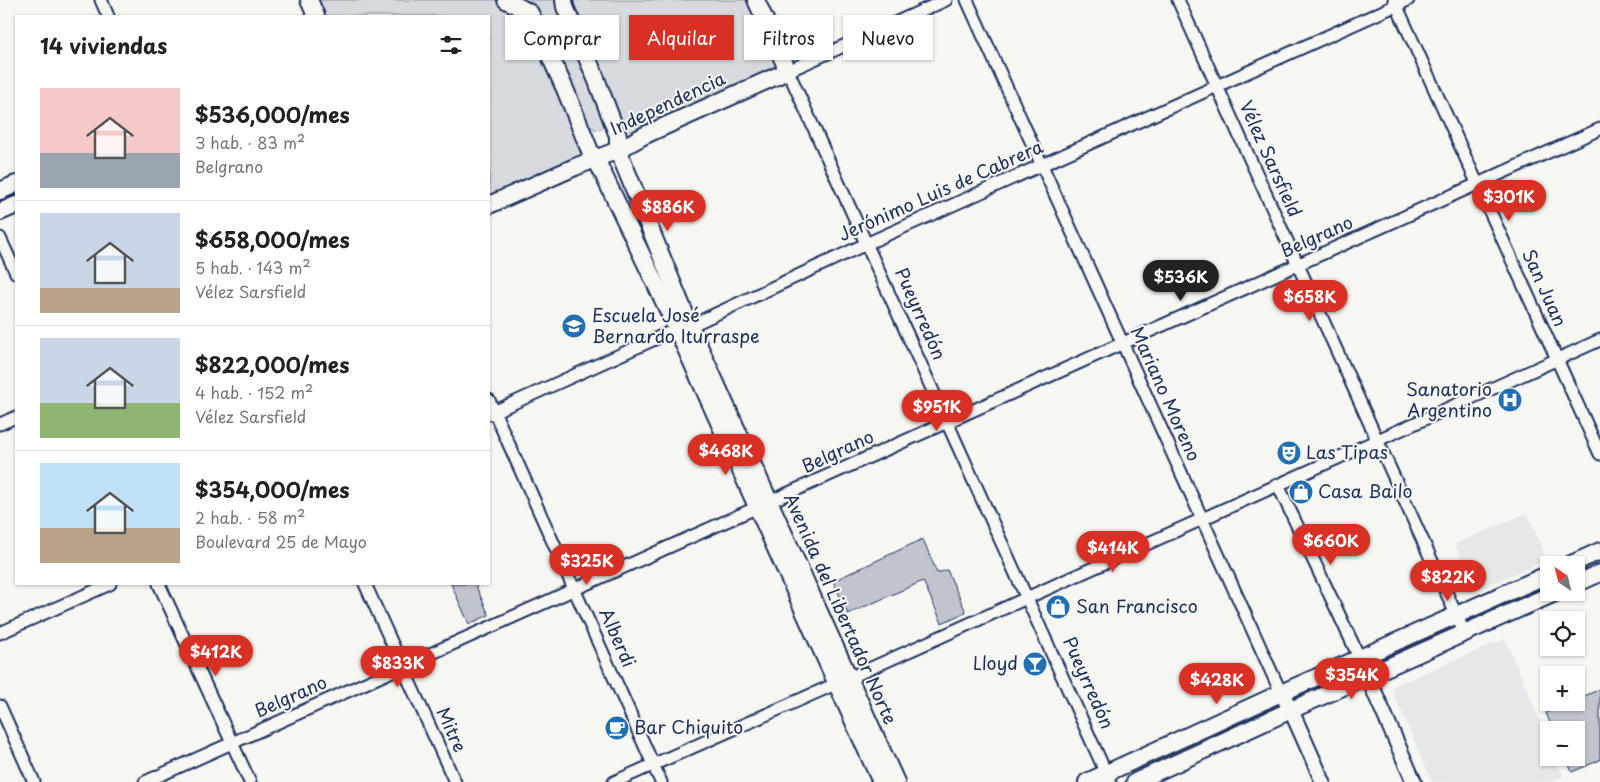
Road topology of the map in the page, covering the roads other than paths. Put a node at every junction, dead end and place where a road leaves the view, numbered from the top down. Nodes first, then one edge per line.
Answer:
1 (101, 0) edge
2 (309, 0) edge
3 (506, 0) edge
4 (564, 0) edge
5 (756, 0) edge
6 (946, 0) edge
7 (967, 0) edge
8 (1178, 0) edge
9 (1408, 0) edge
10 (1395, 3) edge
11 (108, 15) edge
12 (316, 15) edge
13 (788, 71) junction
14 (1217, 86) junction
15 (1600, 129) edge
16 (618, 150) junction
17 (596, 159) junction
18 (1042, 165) junction
19 (15, 184) edge
20 (1477, 184) junction
21 (0, 191) edge
22 (15, 205) edge
23 (490, 205) edge
24 (0, 212) edge
25 (0, 238) edge
26 (866, 244) junction
27 (1298, 264) junction
28 (15, 271) edge
29 (684, 328) junction
30 (1600, 340) edge
31 (1122, 343) junction
32 (1557, 359) junction
33 (491, 412) edge
34 (15, 417) edge
35 (947, 422) junction
36 (0, 424) edge
37 (1378, 440) junction
38 (1600, 454) edge
39 (1278, 485) junction
40 (764, 505) junction
41 (1202, 518) junction
42 (1600, 551) edge
43 (1585, 558) edge
44 (1600, 573) edge
45 (1540, 578) edge
46 (1585, 580) edge
47 (108, 585) edge
48 (158, 585) edge
49 (365, 585) edge
50 (574, 589) junction
51 (1026, 597) junction
52 (1540, 600) edge
53 (1457, 616) junction
54 (0, 633) edge
55 (1465, 634) junction
56 (1360, 659) junction
57 (403, 666) junction
58 (1368, 676) junction
59 (843, 681) junction
60 (1281, 693) junction
61 (0, 706) edge
62 (1292, 710) junction
63 (232, 743) junction
64 (653, 765) junction
65 (1108, 778) edge
66 (34, 782) edge
67 (145, 782) edge
68 (250, 782) edge
69 (455, 782) edge
70 (614, 782) edge
71 (660, 782) edge
72 (881, 782) edge
73 (896, 782) edge
74 (1088, 782) edge
75 (1135, 782) edge
76 (1323, 782) edge
77 (1414, 782) edge

1 - 11 street
2 - 12 main road
3 - 17 main road, Avenida del Libertador Norte
4 - 16 main road, Avenida del Libertador Norte
5 - 13 main road, Pueyrredón
6 - 13 street, Independencia
7 - 18 street, Mariano Moreno
8 - 14 street, Vélez Sarsfield
9 - 10 street, Jerónimo Luis de Cabrera
10 - 14 street, Jerónimo Luis de Cabrera
10 - 20 street, San Juan
13 - 16 main road, Independencia
13 - 26 street, Pueyrredón
14 - 18 street, Jerónimo Luis de Cabrera
14 - 27 street, Vélez Sarsfield
15 - 20 street, Belgrano
16 - 17 main road, Independencia
16 - 29 main road, Avenida del Libertador Norte
17 - 23 main road, Independencia
17 - 29 main road, Avenida del Libertador Norte
18 - 26 street, Jerónimo Luis de Cabrera
18 - 31 street, Mariano Moreno
19 - 21 main road
20 - 27 street, Belgrano
20 - 32 street, San Juan
22 - 24 main road
25 - 28 street
26 - 29 street, Jerónimo Luis de Cabrera
26 - 35 street, Pueyrredón
27 - 31 street, Belgrano
27 - 37 street, Vélez Sarsfield
29 - 33 street, Jerónimo Luis de Cabrera
29 - 40 main road, Avenida del Libertador Norte
30 - 32 street
31 - 35 street, Belgrano
31 - 41 street, Mariano Moreno
32 - 37 street
32 - 38 street, San Juan
33 - 50 street, Alberdi
34 - 36 street
35 - 40 street, Belgrano
35 - 51 street, Pueyrredón
37 - 39 street
37 - 53 street, Vélez Sarsfield
39 - 41 street
39 - 56 street
40 - 50 street, Belgrano
40 - 59 main road, Avenida del Libertador Norte
41 - 51 street
41 - 60 street, Mariano Moreno
42 - 43 main road
44 - 46 main road
45 - 53 main road
47 - 54 street
48 - 63 street
49 - 57 street, Mitre
50 - 57 street, Belgrano
50 - 64 street, Alberdi
51 - 59 street
51 - 65 street, Pueyrredón
52 - 55 main road
53 - 55 street, Vélez Sarsfield
53 - 56 main road
55 - 58 main road
56 - 58 street
56 - 60 main road
57 - 63 street, Belgrano
57 - 69 street, Mitre
58 - 62 main road
58 - 77 street
59 - 64 street
59 - 72 main road, Avenida del Libertador Norte
59 - 73 main road, Avenida del Libertador Norte
60 - 62 street
60 - 65 main road
61 - 66 street
62 - 75 main road
62 - 76 street
63 - 67 street, Belgrano
63 - 68 street
64 - 70 street
64 - 71 street, Alberdi
65 - 74 main road

